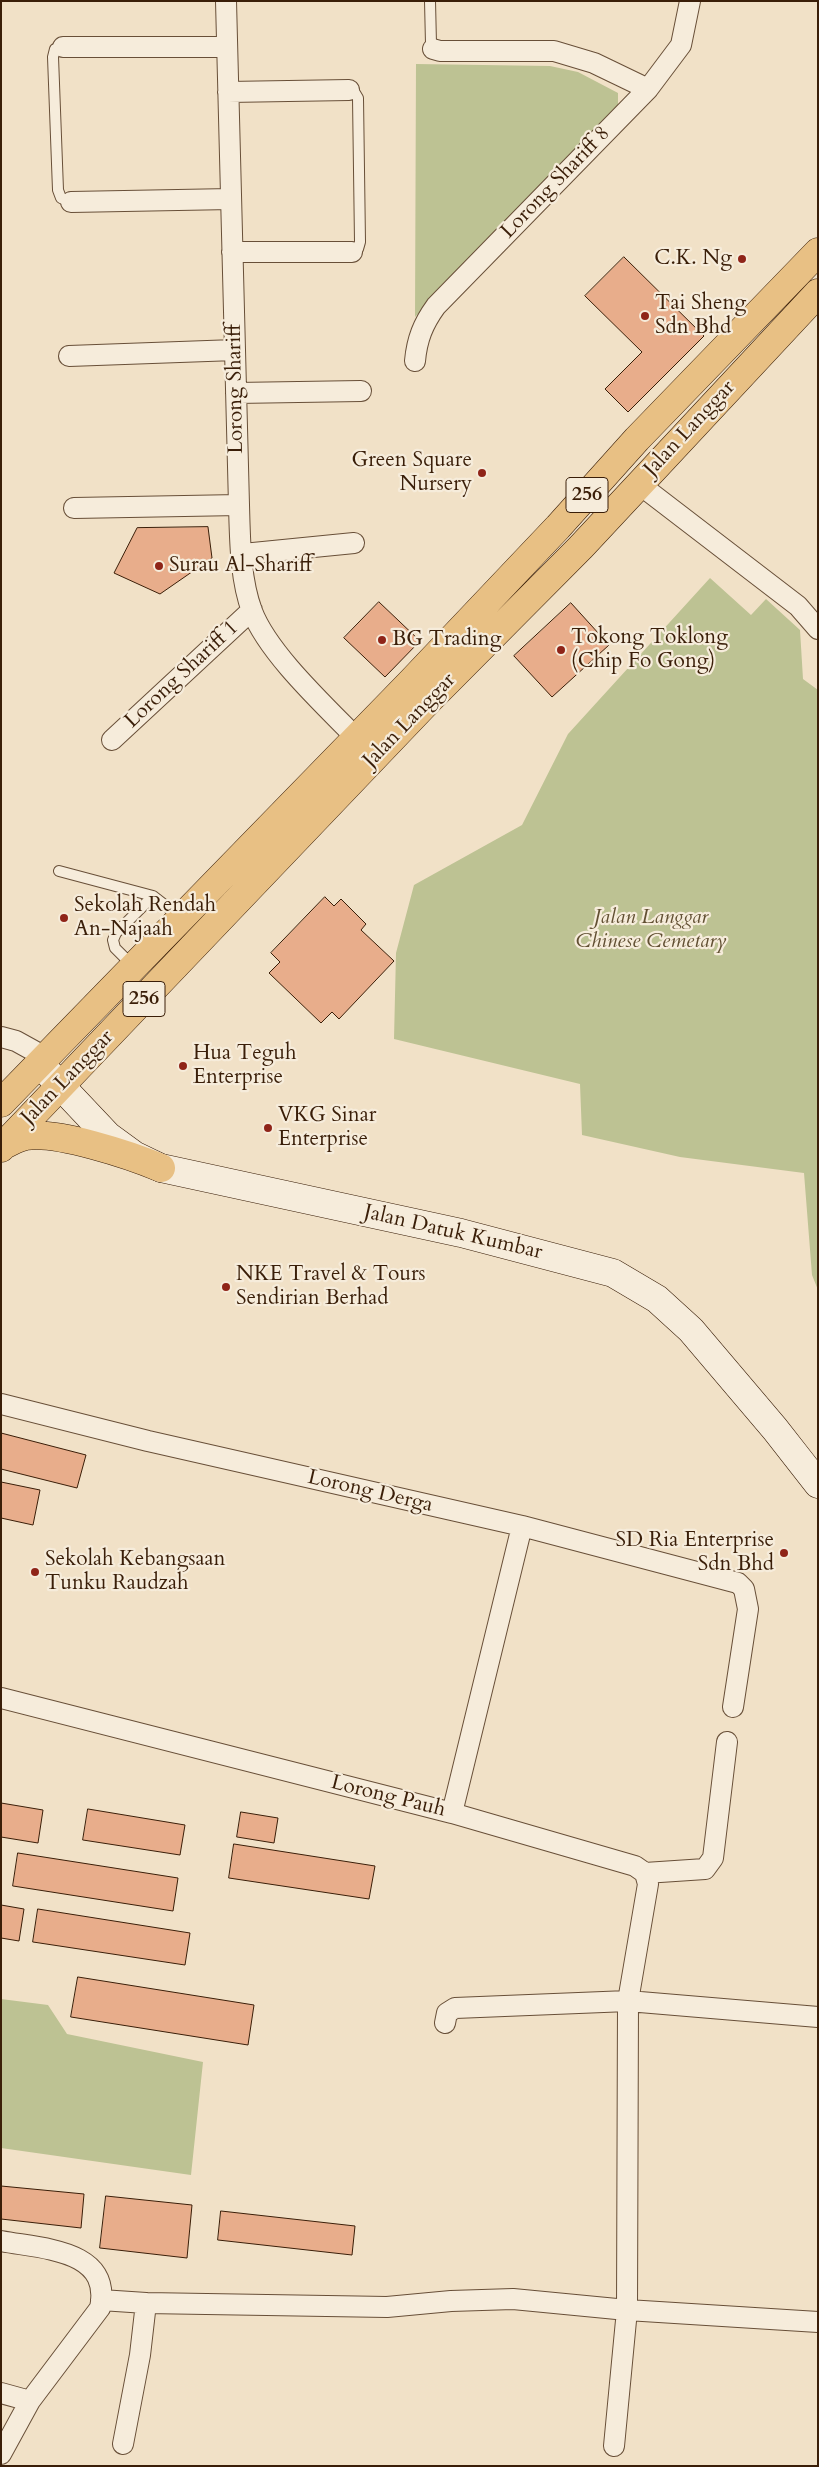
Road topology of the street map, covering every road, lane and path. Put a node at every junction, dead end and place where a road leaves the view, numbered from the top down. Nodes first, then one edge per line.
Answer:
1 (226, 1) edge
2 (430, 1) edge
3 (690, 1) edge
4 (62, 47) joint
5 (228, 47) junction
6 (433, 49) joint
7 (648, 89) junction
8 (348, 90) joint
9 (228, 92) junction
10 (231, 199) junction
11 (70, 202) joint
12 (232, 252) junction
13 (352, 252) joint
14 (818, 252) edge
15 (818, 293) edge
16 (235, 350) junction
17 (69, 356) dead end
18 (415, 361) dead end
19 (361, 391) dead end
20 (236, 393) junction
21 (639, 484) junction
22 (238, 505) junction
23 (74, 508) dead end
24 (354, 543) dead end
25 (242, 554) junction
26 (252, 610) junction
27 (818, 629) edge
28 (356, 737) junction
29 (112, 740) dead end
30 (375, 757) junction
31 (60, 871) dead end
32 (152, 896) junction
33 (180, 917) junction
34 (133, 966) junction
35 (1, 1037) edge
36 (42, 1060) junction
37 (60, 1085) junction
38 (1, 1102) edge
39 (3, 1146) edge
40 (161, 1168) junction
41 (1, 1404) edge
42 (818, 1484) edge
43 (522, 1526) junction
44 (1, 1698) edge
45 (733, 1707) dead end
46 (727, 1742) dead end
47 (452, 1813) junction
48 (646, 1873) junction
49 (628, 2001) junction
50 (818, 2016) edge
51 (444, 2023) dead end
52 (1, 2241) edge
53 (101, 2300) junction
54 (146, 2303) junction
55 (627, 2310) junction
56 (818, 2322) edge
57 (1, 2393) edge
58 (30, 2400) junction
59 (123, 2444) dead end
60 (614, 2446) dead end
61 (1, 2454) edge

1 - 5 street, Lorong Shariff
2 - 6 lane
3 - 7 street, Lorong Shariff 8
4 - 5 street
4 - 11 lane
5 - 9 street, Lorong Shariff
6 - 7 street
7 - 18 street, Lorong Shariff 8
8 - 9 street
8 - 13 lane
9 - 10 street, Lorong Shariff
10 - 11 street
10 - 12 street, Lorong Shariff
12 - 13 street
12 - 16 street, Lorong Shariff
14 - 28 main road, Jalan Langgar / 256
15 - 21 main road, Jalan Langgar / 256
16 - 17 street
16 - 20 street, Lorong Shariff
19 - 20 street
20 - 22 street, Lorong Shariff
21 - 27 street
21 - 30 main road, Jalan Langgar / 256
22 - 23 street
22 - 25 street, Lorong Shariff
24 - 25 street
25 - 26 street, Lorong Shariff
26 - 28 street, Lorong Shariff
26 - 29 street, Lorong Shariff 1
28 - 30 street, Lorong Shariff
28 - 33 main road, Jalan Langgar / 256
30 - 37 main road, Jalan Langgar / 256
31 - 32 lane
32 - 33 lane
32 - 34 lane
33 - 34 main road, Jalan Langgar / 256
34 - 36 main road, Jalan Langgar / 256
35 - 36 street
36 - 37 main road, Jalan Datuk Kumbar
36 - 38 main road, Jalan Langgar / 256
37 - 39 main road, Jalan Langgar / 256
37 - 40 main road, Jalan Datuk Kumbar
39 - 40 main road
40 - 42 main road, Jalan Datuk Kumbar
41 - 43 street, Lorong Derga
43 - 45 street, Lorong Derga
43 - 47 street
44 - 47 street, Lorong Pauh
46 - 48 street
47 - 48 street, Lorong Pauh
48 - 49 street
49 - 50 street
49 - 51 street
49 - 55 street
52 - 53 street
53 - 54 street
53 - 58 street
54 - 55 street
54 - 59 street
55 - 56 street
55 - 60 street
57 - 58 street
58 - 61 street

